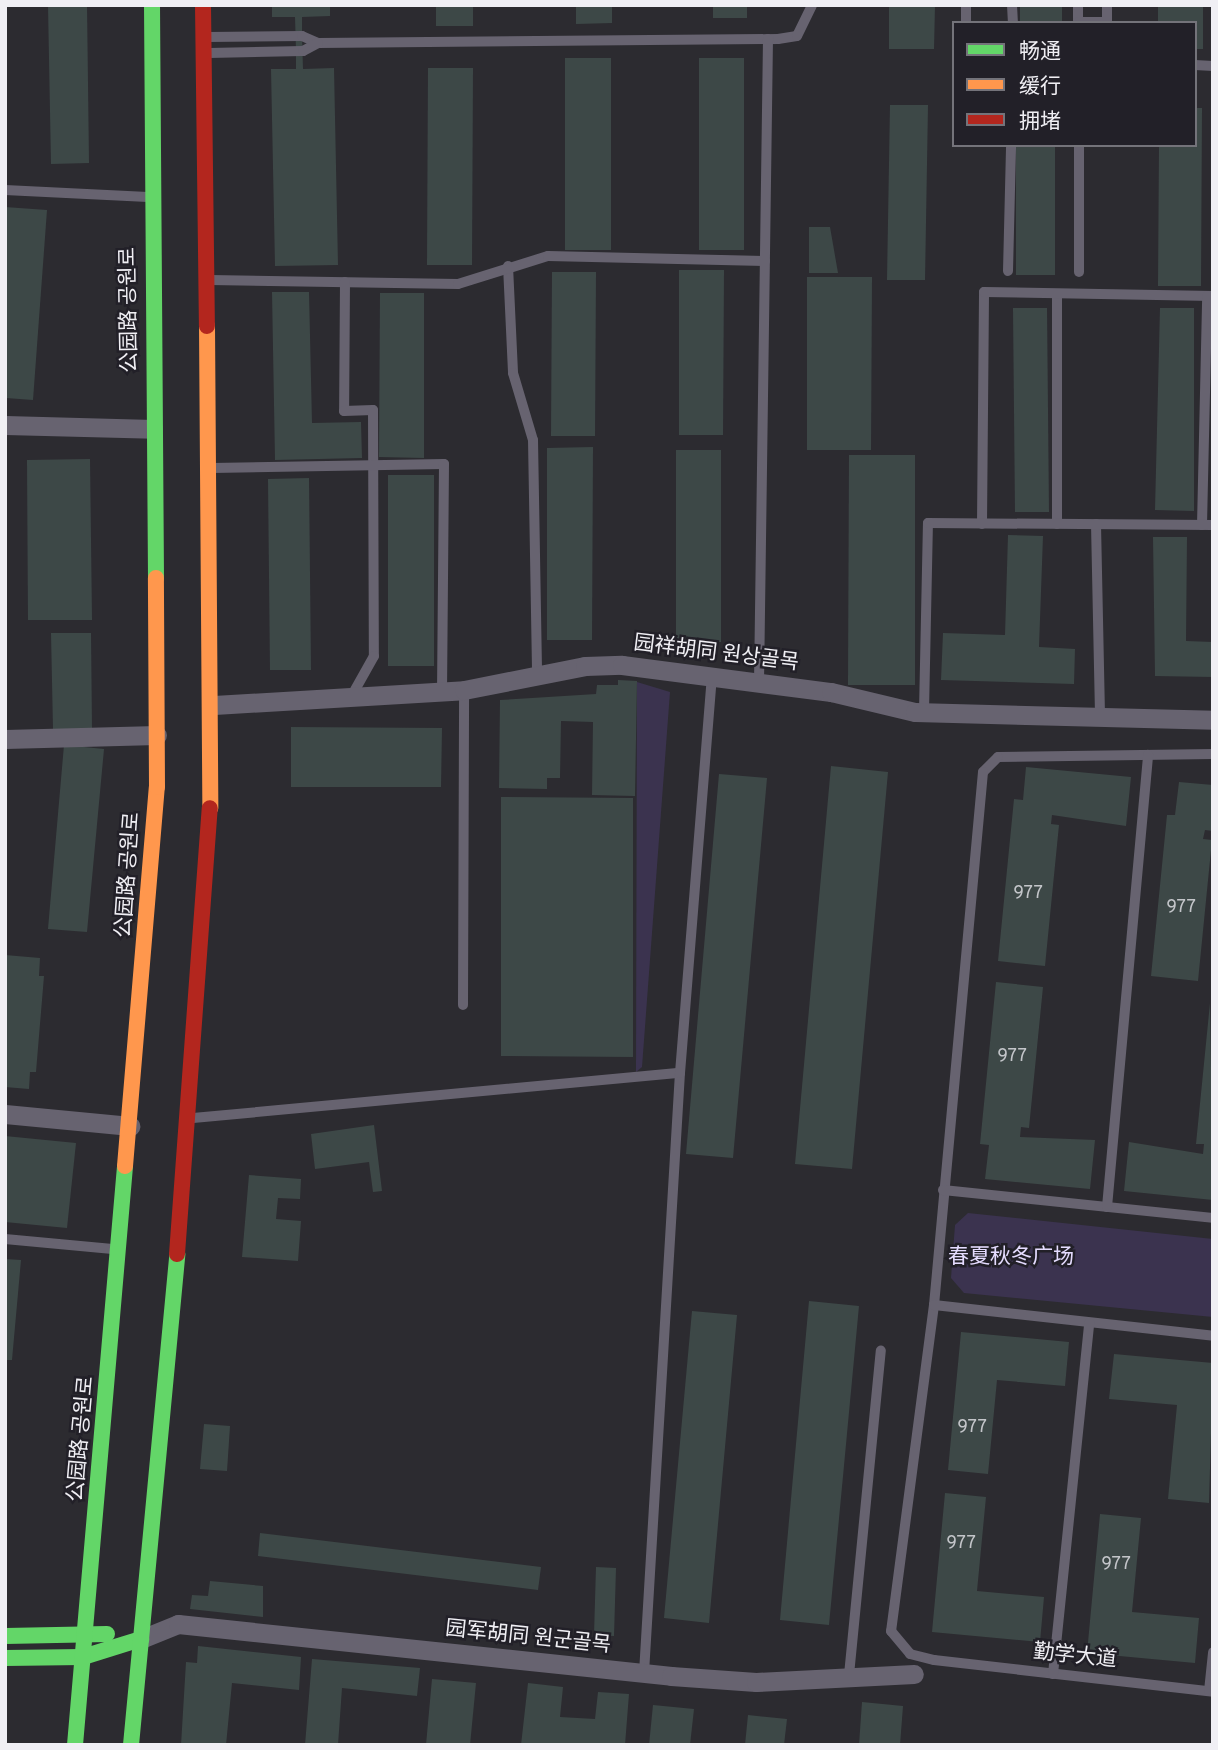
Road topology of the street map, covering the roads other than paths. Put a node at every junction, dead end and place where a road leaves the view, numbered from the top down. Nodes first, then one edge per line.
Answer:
1 (152, 5) edge
2 (203, 5) edge
3 (812, 5) edge
4 (768, 39) junction
5 (318, 43) junction
6 (204, 45) junction
7 (1011, 147) edge
8 (1079, 147) edge
9 (5, 190) edge
10 (150, 197) junction
11 (765, 261) junction
12 (508, 267) junction
13 (1008, 271) dead end
14 (1079, 272) dead end
15 (208, 280) junction
16 (345, 282) junction
17 (1057, 293) junction
18 (1210, 296) edge
19 (5, 425) edge
20 (153, 429) junction
21 (373, 465) junction
22 (211, 468) junction
23 (982, 524) junction
24 (1057, 524) junction
25 (1096, 524) junction
26 (1208, 525) edge
27 (537, 676) junction
28 (712, 676) junction
29 (760, 682) junction
30 (464, 690) junction
31 (442, 692) junction
32 (351, 697) junction
33 (214, 705) junction
34 (924, 712) junction
35 (1100, 719) junction
36 (1213, 720) edge
37 (157, 735) junction
38 (5, 739) edge
39 (1213, 754) edge
40 (1148, 755) junction
41 (463, 1005) dead end
42 (680, 1073) junction
43 (5, 1114) edge
44 (190, 1119) junction
45 (130, 1126) junction
46 (943, 1190) junction
47 (1107, 1207) junction
48 (1213, 1218) edge
49 (5, 1239) edge
50 (121, 1250) junction
51 (933, 1305) junction
52 (1089, 1323) junction
53 (1213, 1336) edge
54 (881, 1351) dead end
55 (85, 1631) junction
56 (5, 1636) edge
57 (141, 1639) junction
58 (1213, 1652) edge
59 (83, 1657) junction
60 (5, 1658) edge
61 (644, 1673) junction
62 (914, 1674) dead end
63 (1053, 1674) junction
64 (849, 1675) junction
65 (1211, 1691) edge
66 (75, 1745) edge
67 (131, 1745) edge

1 - 10 main road, 公园路 공원로
2 - 6 main road
3 - 4 lane
4 - 5 lane
4 - 11 lane
5 - 6 lane
5 - 6 lane
6 - 15 main road
7 - 13 lane
8 - 14 lane
9 - 10 lane
10 - 20 main road, 公园路 공원로
11 - 12 lane
11 - 29 lane
12 - 16 lane
12 - 27 lane
15 - 16 lane
15 - 22 main road
16 - 21 lane
17 - 18 lane
17 - 23 lane
17 - 24 lane
18 - 26 lane
19 - 20 street
20 - 37 main road, 公园路 공원로
21 - 22 lane
21 - 31 lane
21 - 32 lane
22 - 33 main road
23 - 24 lane
23 - 34 lane
24 - 25 lane
25 - 26 lane
25 - 35 lane
27 - 28 street, 园祥胡同 원상골목
27 - 30 street, 园祥胡同 원상골목
28 - 29 street, 园祥胡同 원상골목
28 - 42 lane
29 - 34 street, 园祥胡同 원상골목
30 - 31 street, 园祥胡同 원상골목
30 - 41 lane
31 - 32 street, 园祥胡同 원상골목
32 - 33 street, 园祥胡同 원상골목
33 - 44 main road
34 - 35 street, 园祥胡同 원상골목
35 - 36 street, 园祥胡同 원상골목
37 - 38 street
37 - 45 main road, 公园路 공원로
39 - 40 lane
40 - 46 lane, 勤学大道
40 - 47 lane
42 - 44 lane
42 - 61 lane
43 - 45 street
44 - 57 main road
45 - 50 main road, 公园路 공원로
46 - 47 lane
46 - 51 lane, 勤学大道
47 - 48 lane
49 - 50 lane
50 - 55 main road, 公园路 공원로
51 - 52 lane
51 - 63 lane, 勤学大道
52 - 53 lane
52 - 63 lane
54 - 64 lane
55 - 56 main road
55 - 57 main road
55 - 59 main road, 公园路 공원로
57 - 59 main road
57 - 61 street, 园军胡同 원군골목
57 - 67 main road
58 - 65 lane
59 - 60 main road
59 - 66 main road, 公园路 공원로
61 - 64 street, 园军胡同 원군골목
62 - 64 street, 园军胡同 원군골목
63 - 65 lane, 勤学大道

